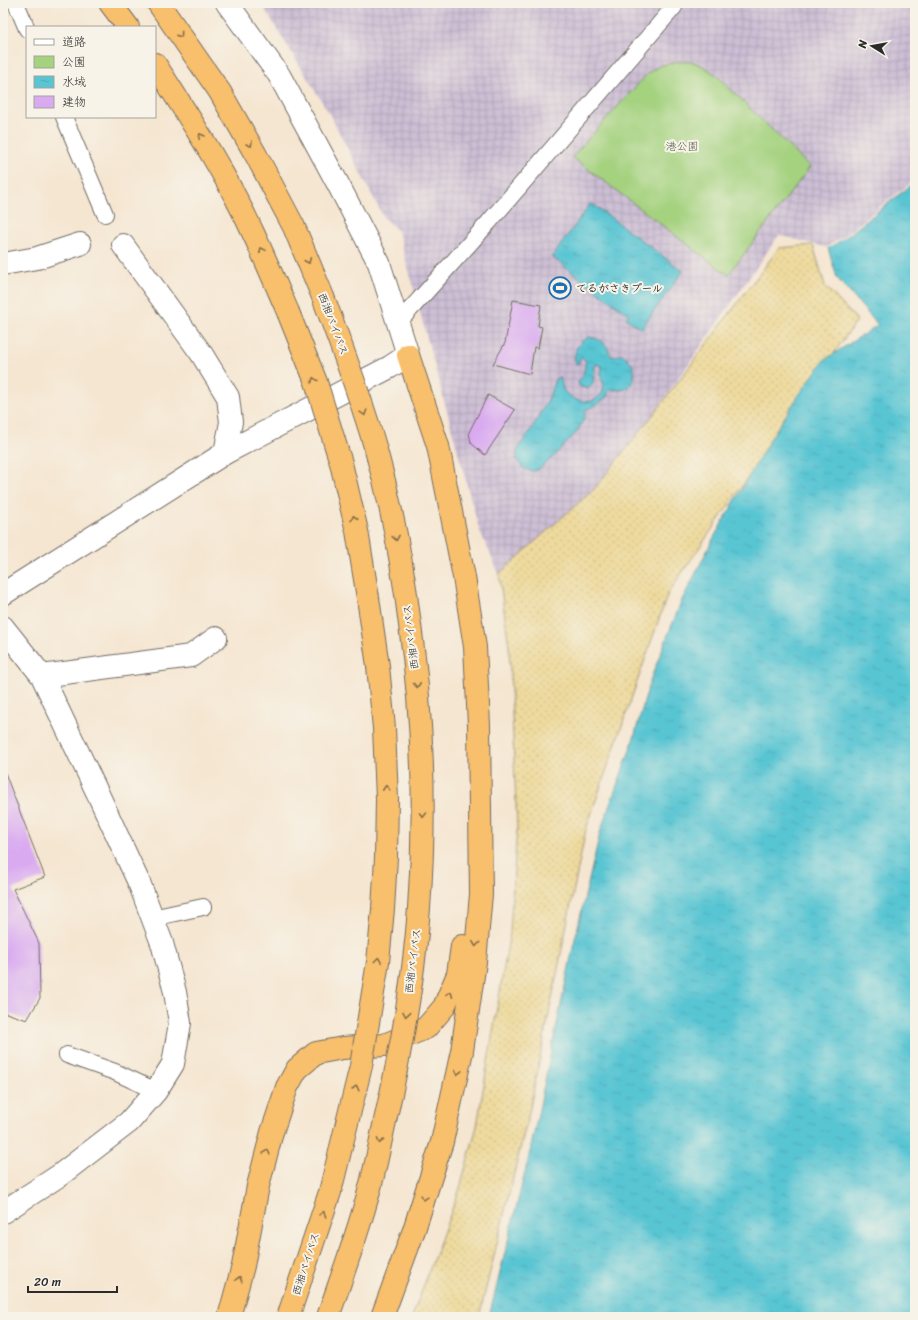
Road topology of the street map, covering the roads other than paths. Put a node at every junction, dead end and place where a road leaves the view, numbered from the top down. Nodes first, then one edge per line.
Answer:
1 (16, 3) edge
2 (110, 3) edge
3 (158, 3) edge
4 (227, 3) edge
5 (670, 3) edge
6 (127, 26) edge
7 (26, 27) edge
8 (156, 66) edge
9 (64, 118) edge
10 (105, 214) dead end
11 (80, 244) dead end
12 (123, 245) dead end
13 (3, 264) edge
14 (398, 323) junction
15 (408, 355) junction
16 (225, 453) junction
17 (3, 594) edge
18 (3, 627) edge
19 (216, 638) dead end
20 (42, 676) junction
21 (480, 821) junction
22 (203, 907) dead end
23 (152, 918) junction
24 (67, 1055) dead end
25 (156, 1091) junction
26 (3, 1212) edge
27 (228, 1317) edge
28 (288, 1317) edge
29 (328, 1317) edge
30 (382, 1317) edge

1 - 7 lane
2 - 6 highway
3 -> 29 highway, 西湘バイパス, bridge
4 - 14 street
5 - 14 lane
28 -> 8 highway, 西湘バイパス, bridge
9 - 10 lane
11 - 13 street
12 - 16 street
14 - 15 street
15 - 16 street
15 - 21 highway
16 - 17 street
18 - 20 street
19 - 20 street
20 - 23 street
27 -> 21 highway
21 -> 30 highway
22 - 23 lane
23 - 25 street
24 - 25 lane
25 - 26 street

